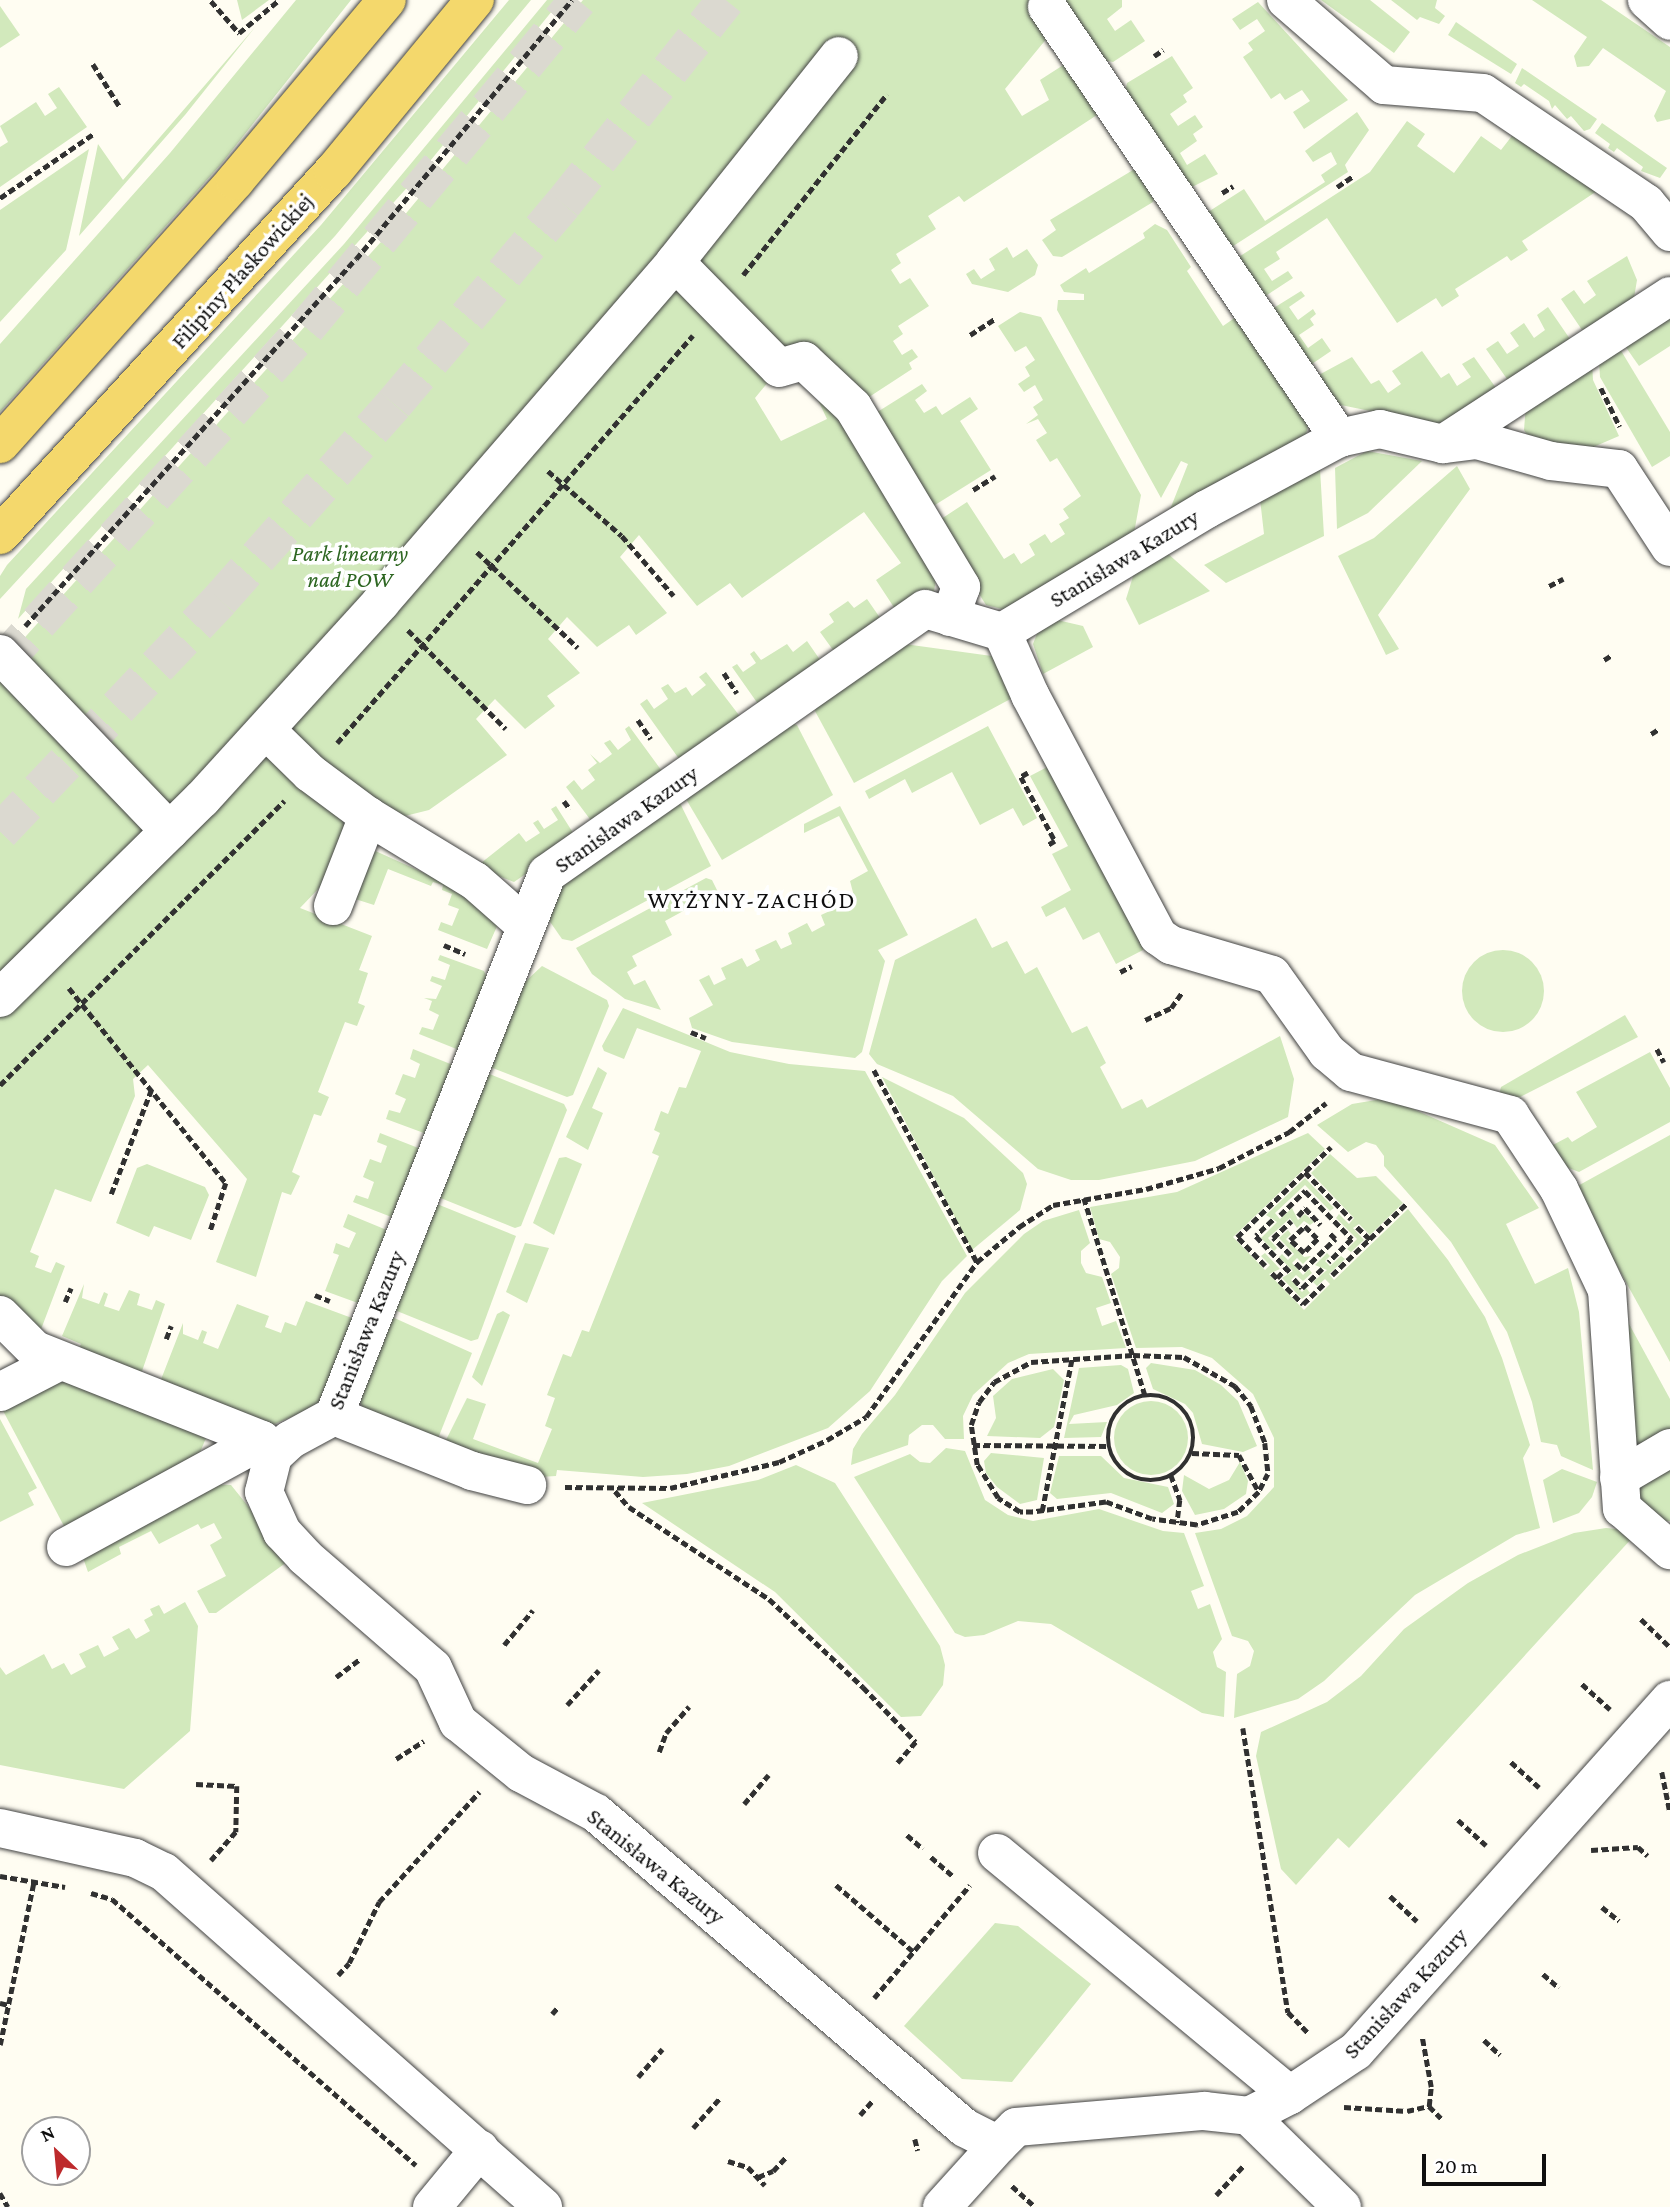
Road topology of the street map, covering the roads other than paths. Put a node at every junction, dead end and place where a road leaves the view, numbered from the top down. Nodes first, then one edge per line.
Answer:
1 (387, 0) edge
2 (475, 0) edge
3 (1286, 0) edge
4 (1647, 0) edge
5 (1047, 7) dead end
6 (1670, 21) edge
7 (839, 56) dead end
8 (1670, 233) edge
9 (675, 262) junction
10 (1670, 296) edge
11 (1339, 438) junction
12 (0, 444) edge
13 (1443, 444) junction
14 (0, 534) edge
15 (1670, 548) edge
16 (950, 617) junction
17 (1002, 632) junction
18 (9, 643) edge
19 (265, 730) junction
20 (368, 816) junction
21 (170, 831) junction
22 (333, 906) dead end
23 (526, 926) junction
24 (0, 998) edge
25 (0, 1315) edge
26 (60, 1361) junction
27 (0, 1392) edge
28 (334, 1416) junction
29 (268, 1448) junction
30 (1670, 1448) edge
31 (1619, 1478) junction
32 (527, 1485) road end
33 (66, 1547) dead end
34 (1670, 1550) edge
35 (1670, 1700) edge
36 (0, 1828) edge
37 (998, 1853) road end
38 (1301, 2087) junction
39 (1249, 2116) junction
40 (998, 2145) junction
41 (480, 2149) junction
42 (439, 2199) edge
43 (543, 2207) edge
44 (942, 2207) edge
45 (1342, 2207) edge

1 - 12 main road
2 - 14 main road, Filipiny Płaskowickiej
3 - 8 street
4 - 6 street
5 - 11 street
7 - 9 street
9 - 16 street
9 - 19 street
10 - 13 street
11 - 13 street, Stanisława Kazury
11 - 17 street, Stanisława Kazury
13 - 15 street, Stanisława Kazury
16 - 17 street, Stanisława Kazury
16 - 23 street, Stanisława Kazury
17 - 31 street
18 - 21 street
19 - 20 street
19 - 21 street
20 - 22 street
20 - 23 street
21 - 24 street
23 - 28 street, Stanisława Kazury
25 - 26 street
26 - 27 street
26 - 29 street
28 - 29 street, Stanisława Kazury
28 - 32 street
29 - 33 street
29 - 40 street, Stanisława Kazury
30 - 31 street
31 - 34 street
35 - 38 street, Stanisława Kazury
36 - 41 street
37 - 38 street
38 - 39 street, Stanisława Kazury
39 - 40 street
39 - 45 street
40 - 44 street
41 - 42 street
41 - 43 street

